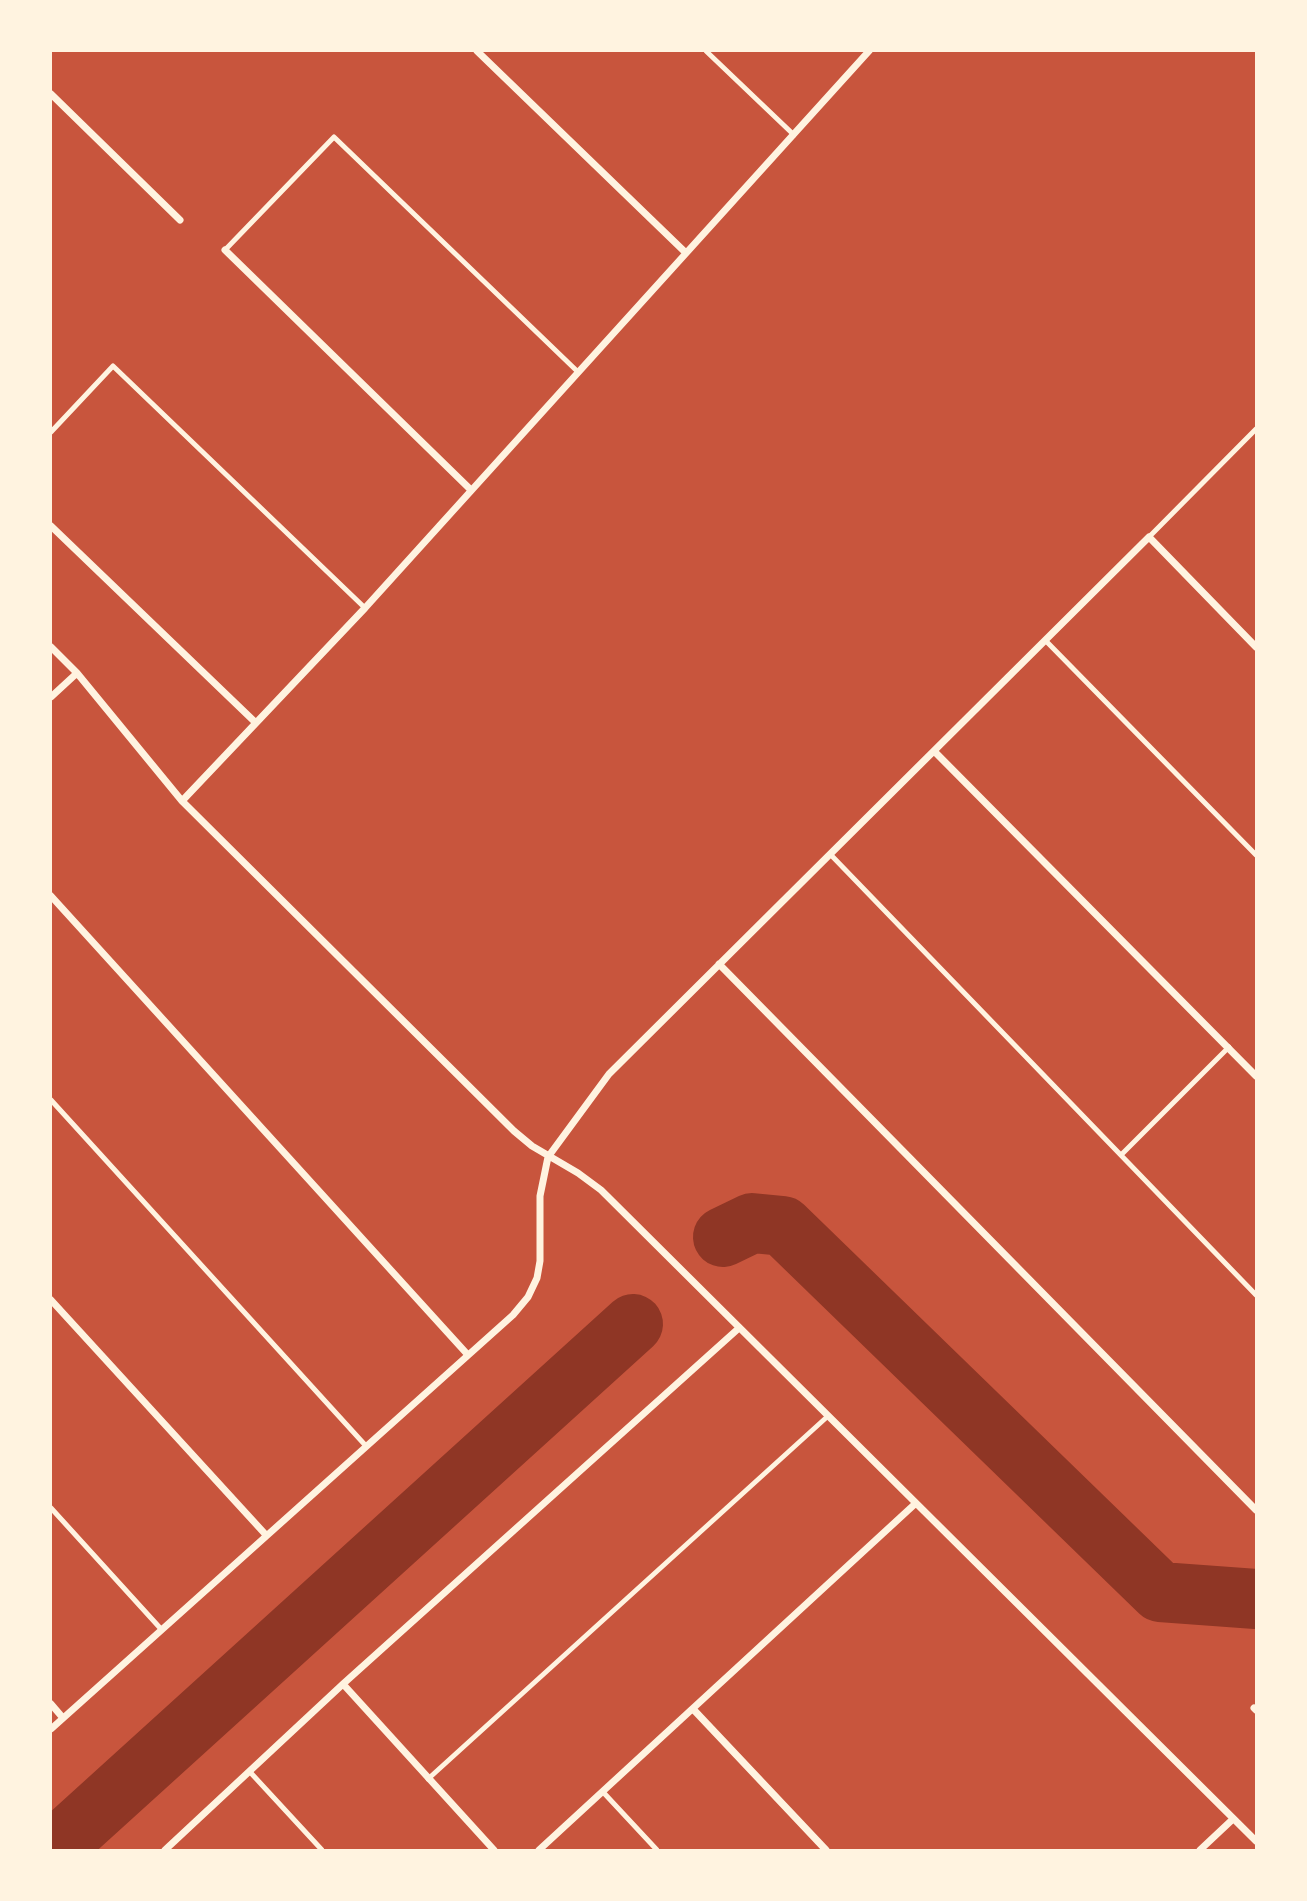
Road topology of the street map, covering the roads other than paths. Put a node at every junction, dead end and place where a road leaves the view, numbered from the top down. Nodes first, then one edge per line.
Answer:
1 (477, 51) edge
2 (706, 51) edge
3 (869, 51) edge
4 (51, 94) edge
5 (794, 135) junction
6 (180, 220) dead end
7 (225, 250) joint
8 (686, 253) junction
9 (578, 372) junction
10 (1256, 429) edge
11 (51, 432) edge
12 (471, 490) junction
13 (51, 526) edge
14 (1149, 537) junction
15 (365, 608) junction
16 (1045, 640) junction
17 (51, 647) edge
18 (1256, 647) edge
19 (77, 673) junction
20 (51, 697) edge
21 (256, 723) junction
22 (934, 751) junction
23 (182, 801) junction
24 (830, 854) junction
25 (1256, 855) edge
26 (51, 896) edge
27 (719, 964) junction
28 (1229, 1047) junction
29 (1256, 1076) edge
30 (51, 1100) edge
31 (1121, 1155) junction
32 (548, 1157) junction
33 (1256, 1295) edge
34 (51, 1300) edge
35 (739, 1328) junction
36 (468, 1355) junction
37 (828, 1416) junction
38 (366, 1446) junction
39 (916, 1503) junction
40 (51, 1508) edge
41 (1256, 1510) edge
42 (266, 1535) junction
43 (162, 1629) junction
44 (344, 1684) junction
45 (51, 1704) edge
46 (693, 1709) junction
47 (63, 1718) junction
48 (51, 1729) edge
49 (250, 1772) junction
50 (428, 1779) junction
51 (603, 1792) junction
52 (1233, 1819) junction
53 (1256, 1842) edge
54 (165, 1850) edge
55 (322, 1850) edge
56 (494, 1850) edge
57 (539, 1850) edge
58 (657, 1850) edge
59 (826, 1850) edge
60 (1200, 1850) edge

1 - 8 street
2 - 5 lane
3 - 5 street
4 - 6 street
5 - 8 street
7 - 9 lane
7 - 12 street
8 - 9 street
9 - 12 street
10 - 14 lane
11 - 15 lane
12 - 15 street
13 - 21 street
14 - 16 street
14 - 18 street
15 - 21 street
16 - 22 street
16 - 25 lane
17 - 19 street
19 - 20 street
19 - 23 street
21 - 23 street
22 - 24 street
22 - 28 street
23 - 32 street
24 - 27 street
24 - 31 lane
26 - 36 street
27 - 32 street
27 - 41 street
28 - 29 street
28 - 31 lane
30 - 38 lane
31 - 33 lane
32 - 35 street
32 - 36 street
34 - 42 street
35 - 37 street
35 - 44 street
36 - 38 street
37 - 39 street
37 - 50 lane
38 - 42 street
39 - 46 street
39 - 52 street
40 - 43 lane
42 - 43 street
43 - 47 street
44 - 49 street
44 - 50 street
45 - 47 street
46 - 51 street
46 - 59 street
47 - 48 street
49 - 54 street
49 - 55 lane
50 - 56 street
51 - 57 street
51 - 58 lane
52 - 53 street
52 - 60 street

